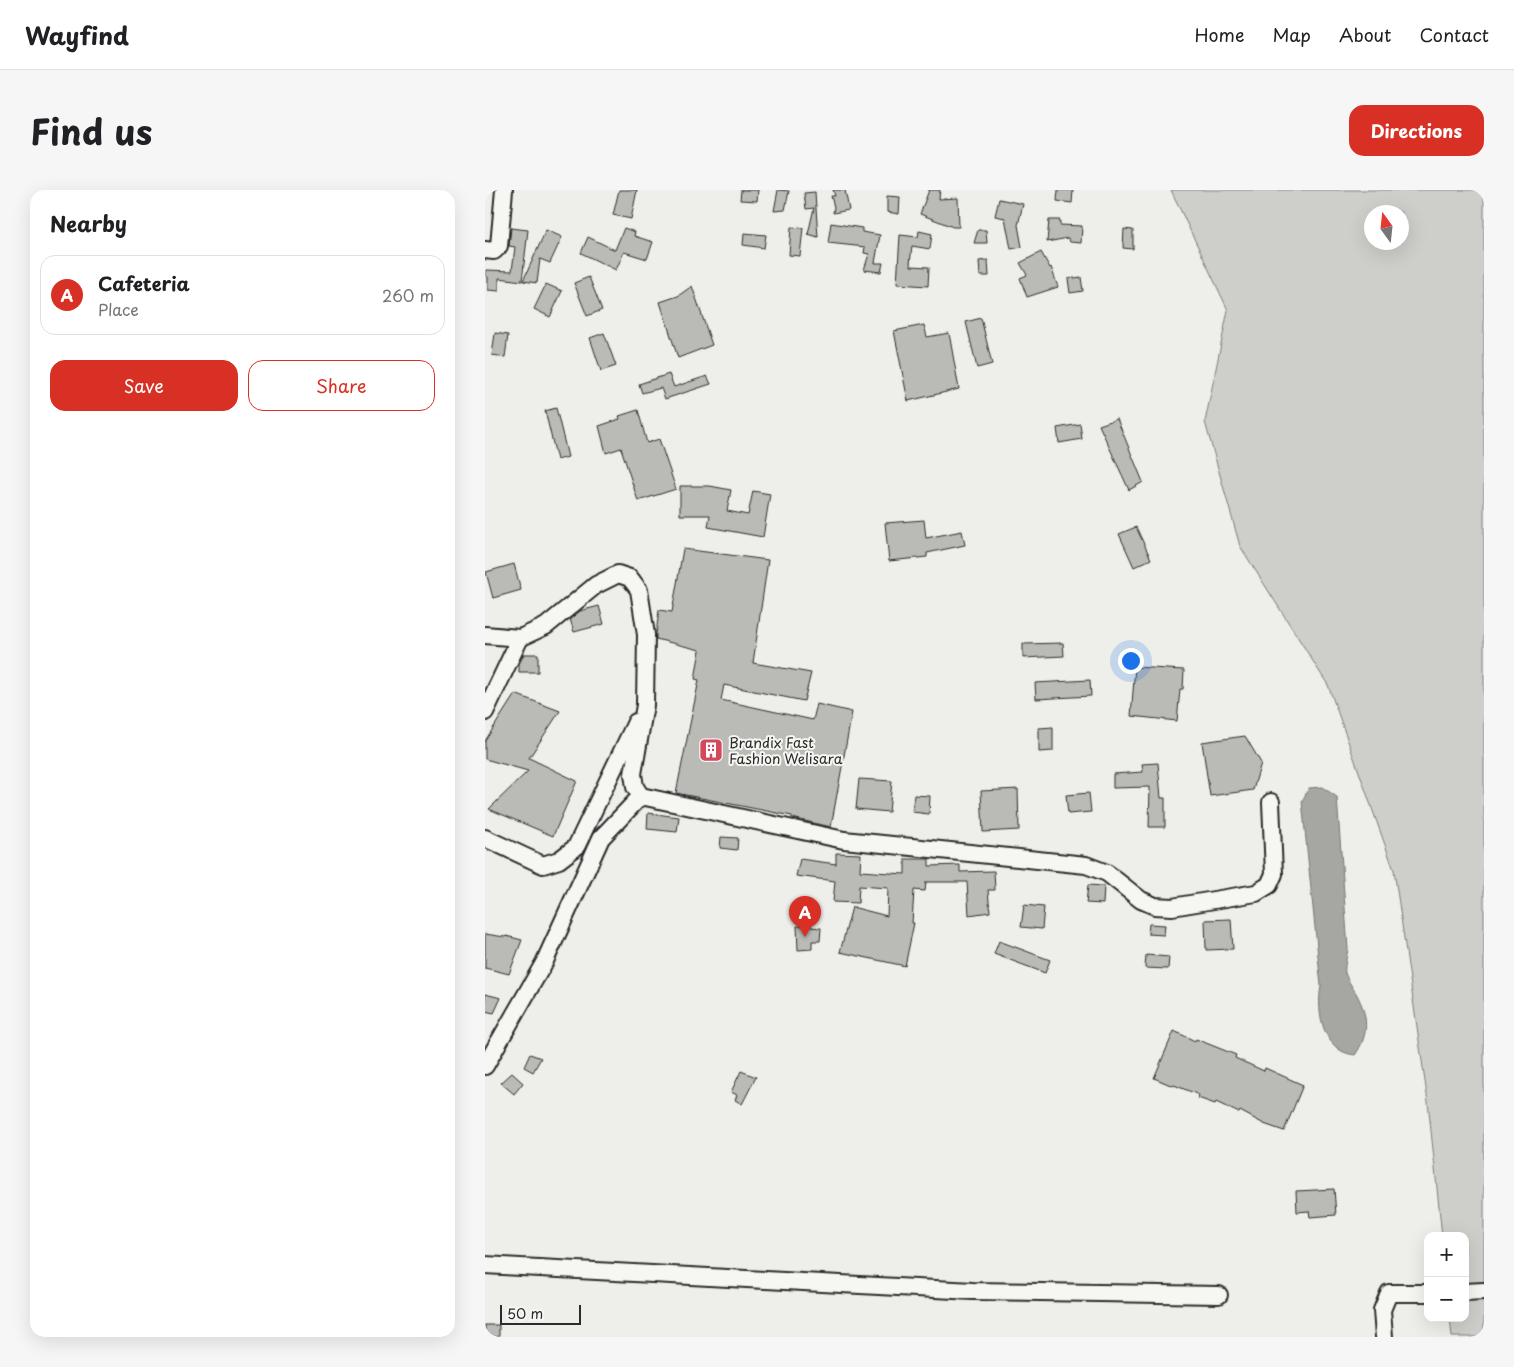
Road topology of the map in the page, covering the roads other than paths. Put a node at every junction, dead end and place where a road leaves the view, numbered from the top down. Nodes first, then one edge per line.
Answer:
1 (504, 190) edge
2 (485, 250) edge
3 (485, 635) edge
4 (520, 638) junction
5 (645, 705) junction
6 (485, 712) edge
7 (641, 796) junction
8 (1271, 802) dead end
9 (485, 838) edge
10 (485, 1066) edge
11 (485, 1265) edge
12 (1424, 1292) edge
13 (1469, 1292) edge
14 (1484, 1292) edge
15 (1219, 1295) dead end
16 (1384, 1337) edge

1 - 2 street
3 - 4 street
4 - 5 street
4 - 6 street
5 - 7 street
5 - 9 street
7 - 8 street
7 - 10 street
11 - 15 street
12 - 16 street
13 - 14 street

